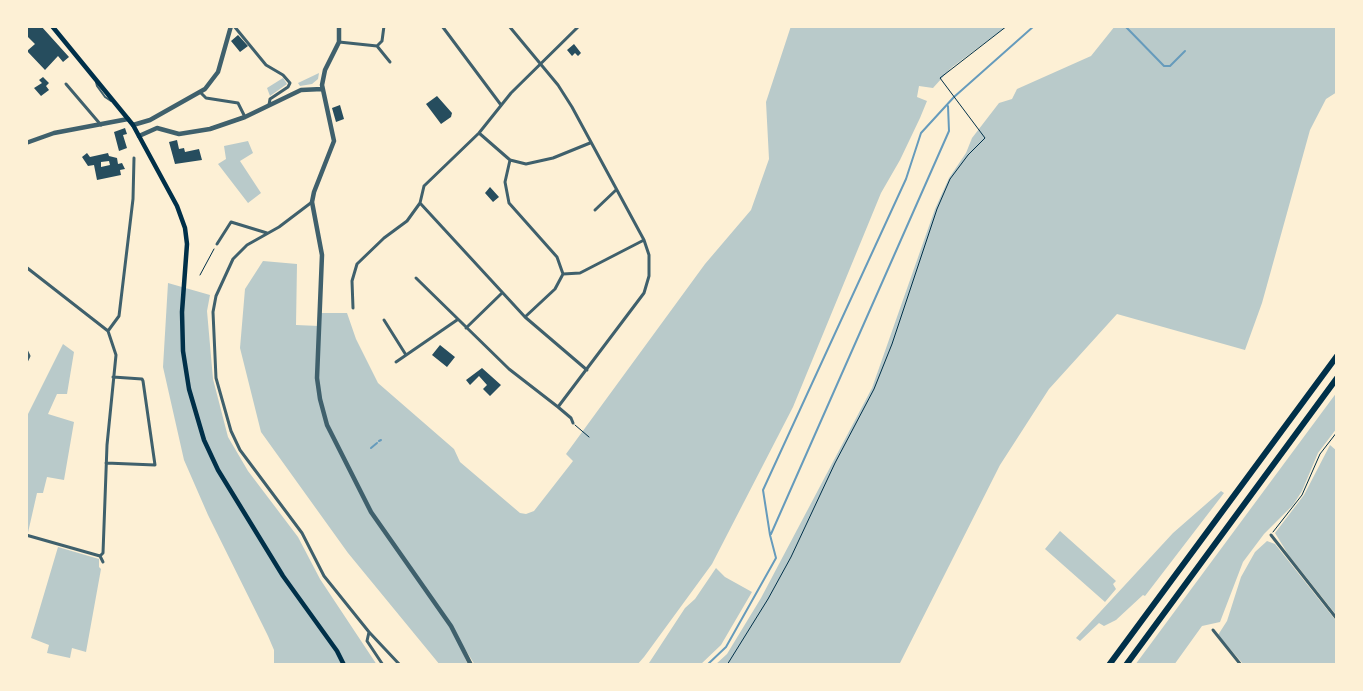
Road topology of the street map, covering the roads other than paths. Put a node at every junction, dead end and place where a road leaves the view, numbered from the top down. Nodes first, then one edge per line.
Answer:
1 (52, 26) edge
2 (232, 26) edge
3 (339, 26) edge
4 (384, 26) edge
5 (442, 26) edge
6 (509, 26) edge
7 (579, 26) edge
8 (338, 42) junction
9 (377, 46) junction
10 (390, 62) dead end
11 (540, 64) junction
12 (66, 84) dead end
13 (322, 89) junction
14 (201, 93) junction
15 (269, 105) junction
16 (501, 105) junction
17 (245, 116) junction
18 (128, 120) junction
19 (150, 120) junction
20 (101, 125) junction
21 (133, 125) junction
22 (154, 129) junction
23 (479, 133) junction
24 (139, 136) junction
25 (26, 143) edge
26 (590, 143) junction
27 (134, 158) dead end
28 (510, 160) junction
29 (616, 190) junction
30 (312, 202) junction
31 (420, 202) junction
32 (595, 210) dead end
33 (268, 233) junction
34 (644, 240) junction
35 (217, 244) road end
36 (26, 267) edge
37 (563, 274) junction
38 (416, 278) dead end
39 (502, 293) junction
40 (353, 308) dead end
41 (525, 317) junction
42 (384, 320) dead end
43 (457, 320) junction
44 (466, 328) junction
45 (108, 331) junction
46 (26, 350) edge
47 (406, 355) junction
48 (1337, 356) edge
49 (26, 362) edge
50 (396, 362) dead end
51 (587, 370) junction
52 (113, 377) junction
53 (1337, 378) edge
54 (558, 407) junction
55 (573, 423) road end
56 (106, 463) junction
57 (26, 535) edge
58 (1271, 535) road end
59 (100, 556) junction
60 (103, 562) dead end
61 (1337, 619) edge
62 (1213, 630) dead end
63 (369, 632) junction
64 (344, 665) edge
65 (383, 665) edge
66 (400, 665) edge
67 (471, 665) edge
68 (1109, 665) edge
69 (1126, 665) edge
70 (1241, 665) edge

1 - 18 main road
2 - 14 street
2 - 15 street
3 - 8 street
4 - 9 street
5 - 16 street
6 - 11 street
7 - 11 street
8 - 9 street
8 - 13 street
9 - 10 street
11 - 16 street
11 - 26 street
12 - 20 street
13 - 15 street
13 - 30 street
14 - 17 street
14 - 19 street
15 - 17 street
16 - 23 street
17 - 22 street
18 - 20 street
18 - 21 main road
19 - 21 street
19 - 22 street
20 - 25 street
21 - 24 main road
22 - 24 street
23 - 28 street
23 - 31 street
24 - 64 main road
26 - 28 street
26 - 29 street
27 - 45 street
28 - 37 street
29 - 32 street
29 - 34 street
30 - 33 street
30 - 67 street
31 - 39 street
31 - 40 street
33 - 35 street
33 - 63 street
34 - 37 street
34 - 51 street
36 - 45 street
37 - 41 street
38 - 43 street
39 - 41 street
39 - 44 street
41 - 51 street
42 - 47 street
43 - 44 street
43 - 47 street
44 - 54 street
45 - 52 street
46 - 49 street
47 - 50 street
48 - 68 highway
51 - 54 street
52 - 56 street
52 - 56 street
53 - 69 highway
54 - 55 street
56 - 59 street
57 - 59 street
58 - 61 street
59 - 60 street
62 - 70 street
63 - 65 street
63 - 66 street

